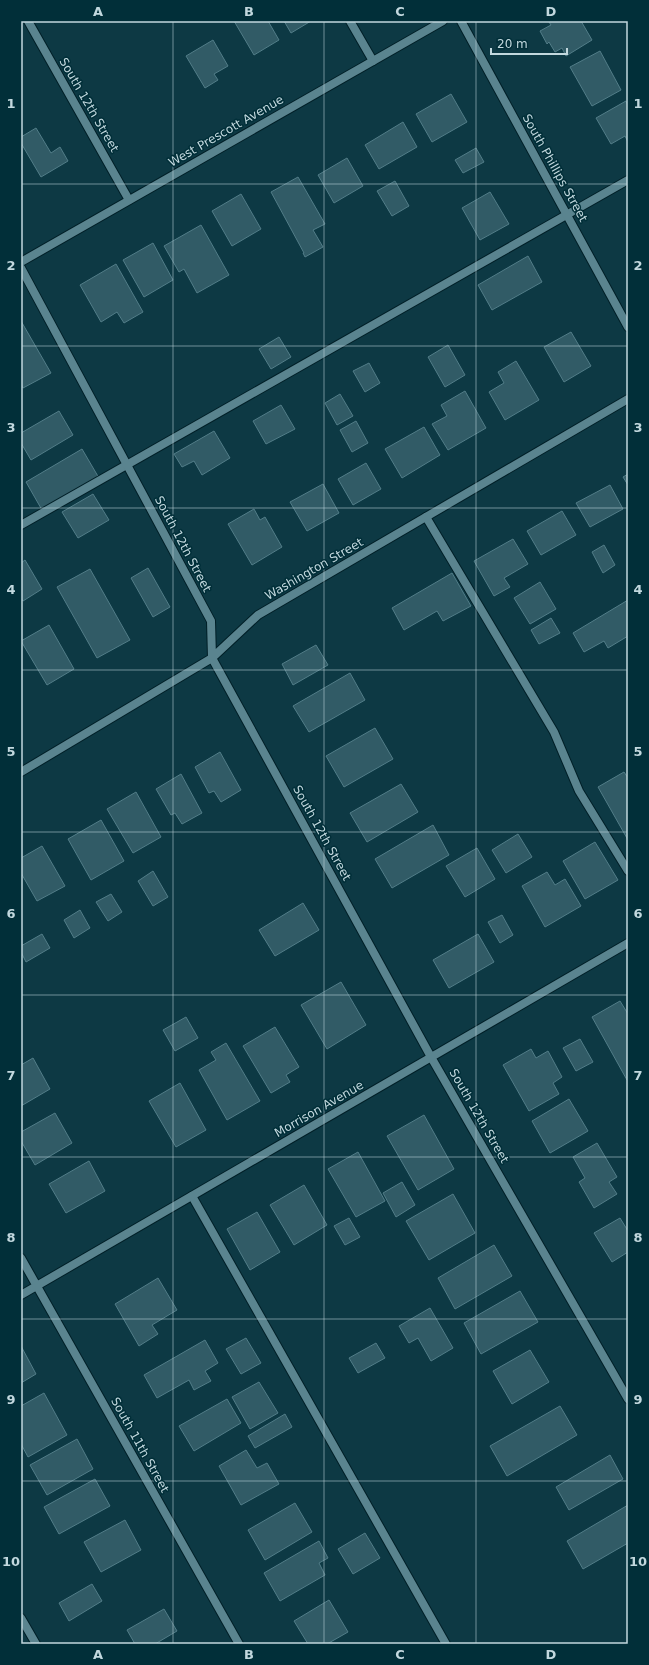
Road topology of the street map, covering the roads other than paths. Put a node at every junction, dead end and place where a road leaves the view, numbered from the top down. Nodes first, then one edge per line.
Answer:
1 (28, 21) edge
2 (350, 21) edge
3 (443, 21) edge
4 (461, 21) edge
5 (373, 62) junction
6 (628, 180) edge
7 (129, 200) junction
8 (567, 215) junction
9 (21, 262) edge
10 (21, 268) edge
11 (628, 327) edge
12 (628, 399) edge
13 (127, 465) junction
14 (426, 518) junction
15 (21, 525) edge
16 (212, 658) junction
17 (21, 772) edge
18 (628, 872) edge
19 (628, 943) edge
20 (431, 1057) junction
21 (192, 1196) junction
22 (21, 1258) edge
23 (37, 1286) junction
24 (21, 1295) edge
25 (628, 1399) edge
26 (21, 1618) edge
27 (36, 1644) edge
28 (239, 1644) edge
29 (446, 1644) edge

1 - 7 street, South 12th Street
2 - 5 street
3 - 5 street, West Prescott Avenue
4 - 8 street, South Phillips Street
5 - 7 street, West Prescott Avenue
6 - 8 street
7 - 9 street, West Prescott Avenue
8 - 11 street, South Phillips Street
8 - 13 street
10 - 13 street, South 12th Street
12 - 14 street, Washington Street
13 - 15 street
13 - 16 street, South 12th Street
14 - 16 street, Washington Street
14 - 18 street
16 - 17 street, Washington Street
16 - 20 street, South 12th Street
19 - 20 street, Morrison Avenue
20 - 21 street, Morrison Avenue
20 - 25 street, South 12th Street
21 - 23 street, Morrison Avenue
21 - 29 street
22 - 23 street, South 11th Street
23 - 24 street, Morrison Avenue
23 - 28 street, South 11th Street
26 - 27 street

